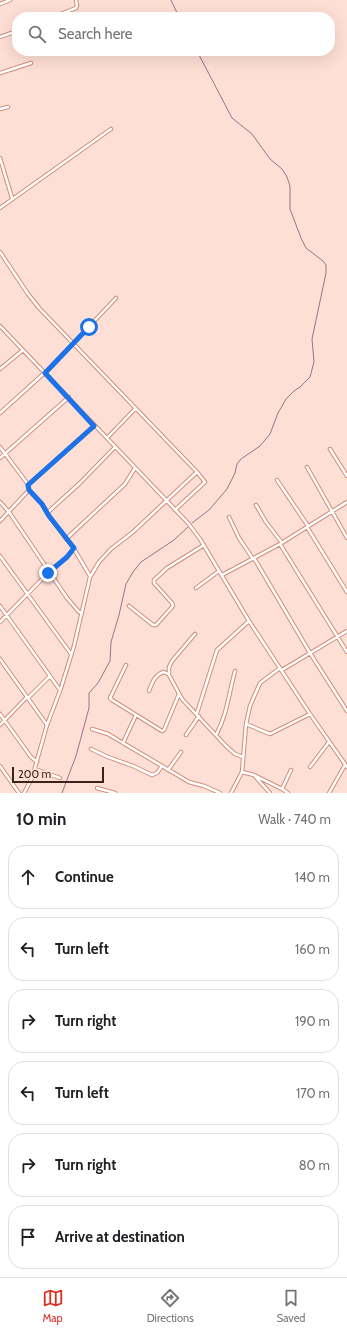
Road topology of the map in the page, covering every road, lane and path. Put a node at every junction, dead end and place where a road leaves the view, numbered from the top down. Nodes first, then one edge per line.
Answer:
1 (10, 0) edge
2 (76, 0) edge
3 (0, 4) edge
4 (66, 12) edge
5 (12, 33) edge
6 (0, 37) edge
7 (31, 63) dead end
8 (0, 73) edge
9 (8, 107) dead end
10 (0, 109) edge
11 (111, 129) dead end
12 (0, 158) edge
13 (12, 198) junction
14 (0, 208) edge
15 (0, 252) edge
16 (116, 298) dead end
17 (0, 327) edge
18 (74, 345) junction
19 (23, 350) junction
20 (0, 369) edge
21 (45, 373) junction
22 (69, 397) junction
23 (135, 409) junction
24 (0, 413) edge
25 (94, 426) junction
26 (107, 438) junction
27 (0, 447) edge
28 (116, 447) junction
29 (330, 449) dead end
30 (5, 454) junction
31 (0, 458) edge
32 (307, 467) dead end
33 (135, 468) junction
34 (196, 472) junction
35 (347, 476) edge
36 (277, 480) dead end
37 (28, 485) junction
38 (29, 490) junction
39 (166, 500) junction
40 (0, 502) edge
41 (347, 502) edge
42 (256, 505) dead end
43 (174, 510) junction
44 (333, 511) junction
45 (9, 512) junction
46 (47, 513) junction
47 (229, 517) dead end
48 (0, 521) edge
49 (307, 526) junction
50 (347, 538) edge
51 (66, 539) junction
52 (281, 544) junction
53 (204, 545) junction
54 (74, 548) junction
55 (0, 556) edge
56 (254, 558) junction
57 (50, 571) junction
58 (219, 571) junction
59 (222, 575) junction
60 (90, 576) junction
61 (196, 588) dead end
62 (347, 592) edge
63 (27, 594) junction
64 (0, 606) edge
65 (129, 606) dead end
66 (82, 613) junction
67 (7, 615) junction
68 (249, 621) junction
69 (0, 622) edge
70 (347, 631) edge
71 (195, 634) dead end
72 (338, 637) junction
73 (347, 652) edge
74 (310, 653) junction
75 (71, 654) junction
76 (0, 659) edge
77 (126, 665) dead end
78 (281, 669) junction
79 (235, 671) dead end
80 (168, 675) junction
81 (50, 676) junction
82 (60, 690) junction
83 (149, 691) dead end
84 (179, 694) junction
85 (27, 697) junction
86 (347, 711) edge
87 (197, 713) junction
88 (0, 714) edge
89 (310, 714) junction
90 (136, 715) junction
91 (199, 716) junction
92 (5, 720) junction
93 (246, 724) junction
94 (0, 725) edge
95 (47, 725) junction
96 (92, 729) dead end
97 (186, 735) dead end
98 (216, 735) junction
99 (328, 742) junction
100 (123, 743) junction
101 (91, 749) dead end
102 (181, 752) dead end
103 (243, 757) junction
104 (37, 763) junction
105 (0, 766) edge
106 (162, 766) junction
107 (346, 766) edge
108 (310, 767) dead end
109 (35, 769) junction
110 (168, 770) junction
111 (292, 770) dead end
112 (242, 772) junction
113 (254, 776) junction
114 (60, 778) dead end
115 (97, 788) dead end
116 (282, 789) junction
117 (19, 793) edge
118 (24, 793) edge
119 (115, 793) edge
120 (220, 793) edge
121 (231, 793) edge
122 (270, 793) edge
123 (288, 793) edge
124 (329, 793) edge

1 - 3 street
2 - 4 street
5 - 6 street
7 - 8 street
9 - 10 street
11 - 13 street
12 - 13 street
13 - 14 street
15 - 18 street
16 - 18 street
17 - 19 street
18 - 21 street
18 - 23 street
19 - 20 street
19 - 21 street
21 - 22 street
21 - 24 street
22 - 25 street
22 - 30 street
23 - 26 street
23 - 34 street
25 - 26 street
25 - 37 street
26 - 28 street
27 - 30 street
28 - 33 street
28 - 46 street
29 - 35 street
30 - 31 street
30 - 37 street
32 - 44 street
33 - 39 street
33 - 51 street
34 - 39 street
34 - 43 street
36 - 49 street
37 - 38 street
38 - 45 street
38 - 46 street
39 - 43 street
39 - 60 street
40 - 45 street
41 - 44 street
42 - 52 street
43 - 53 street
44 - 49 street
44 - 50 street
45 - 48 street
45 - 57 street
46 - 51 street
47 - 56 street
49 - 52 street
49 - 62 street
51 - 54 street
52 - 56 street
52 - 72 street
53 - 58 street
53 - 65 street
54 - 57 street
54 - 60 street
55 - 63 street
56 - 59 street
56 - 74 street
57 - 63 street
57 - 66 street
58 - 59 street
58 - 61 street
59 - 68 street
60 - 66 street
63 - 67 street
63 - 75 street
64 - 67 street
66 - 75 street
67 - 69 street
67 - 81 street
68 - 78 street
68 - 87 street
70 - 72 street
71 - 80 street
72 - 73 street
72 - 74 street
74 - 78 street
74 - 86 street
75 - 82 street
76 - 85 street
77 - 90 street
78 - 89 street
78 - 93 street
79 - 98 street
80 - 83 street
80 - 84 street
81 - 82 street
81 - 85 street
82 - 95 street
84 - 87 street
84 - 90 street
85 - 92 street
85 - 95 street
87 - 91 street
88 - 92 street
89 - 93 street
89 - 99 street
90 - 100 street
91 - 97 street
91 - 98 street
92 - 94 street
92 - 104 street
93 - 103 street
95 - 104 street
96 - 100 street
98 - 103 street
99 - 107 street
99 - 108 street
100 - 106 street
101 - 106 street
102 - 110 street
103 - 112 street
104 - 109 street
105 - 117 street
106 - 110 street
107 - 124 street
109 - 114 street
109 - 118 street
110 - 120 street
111 - 116 street
112 - 113 street
112 - 121 street
113 - 116 street
113 - 122 street
115 - 119 street
116 - 123 street

